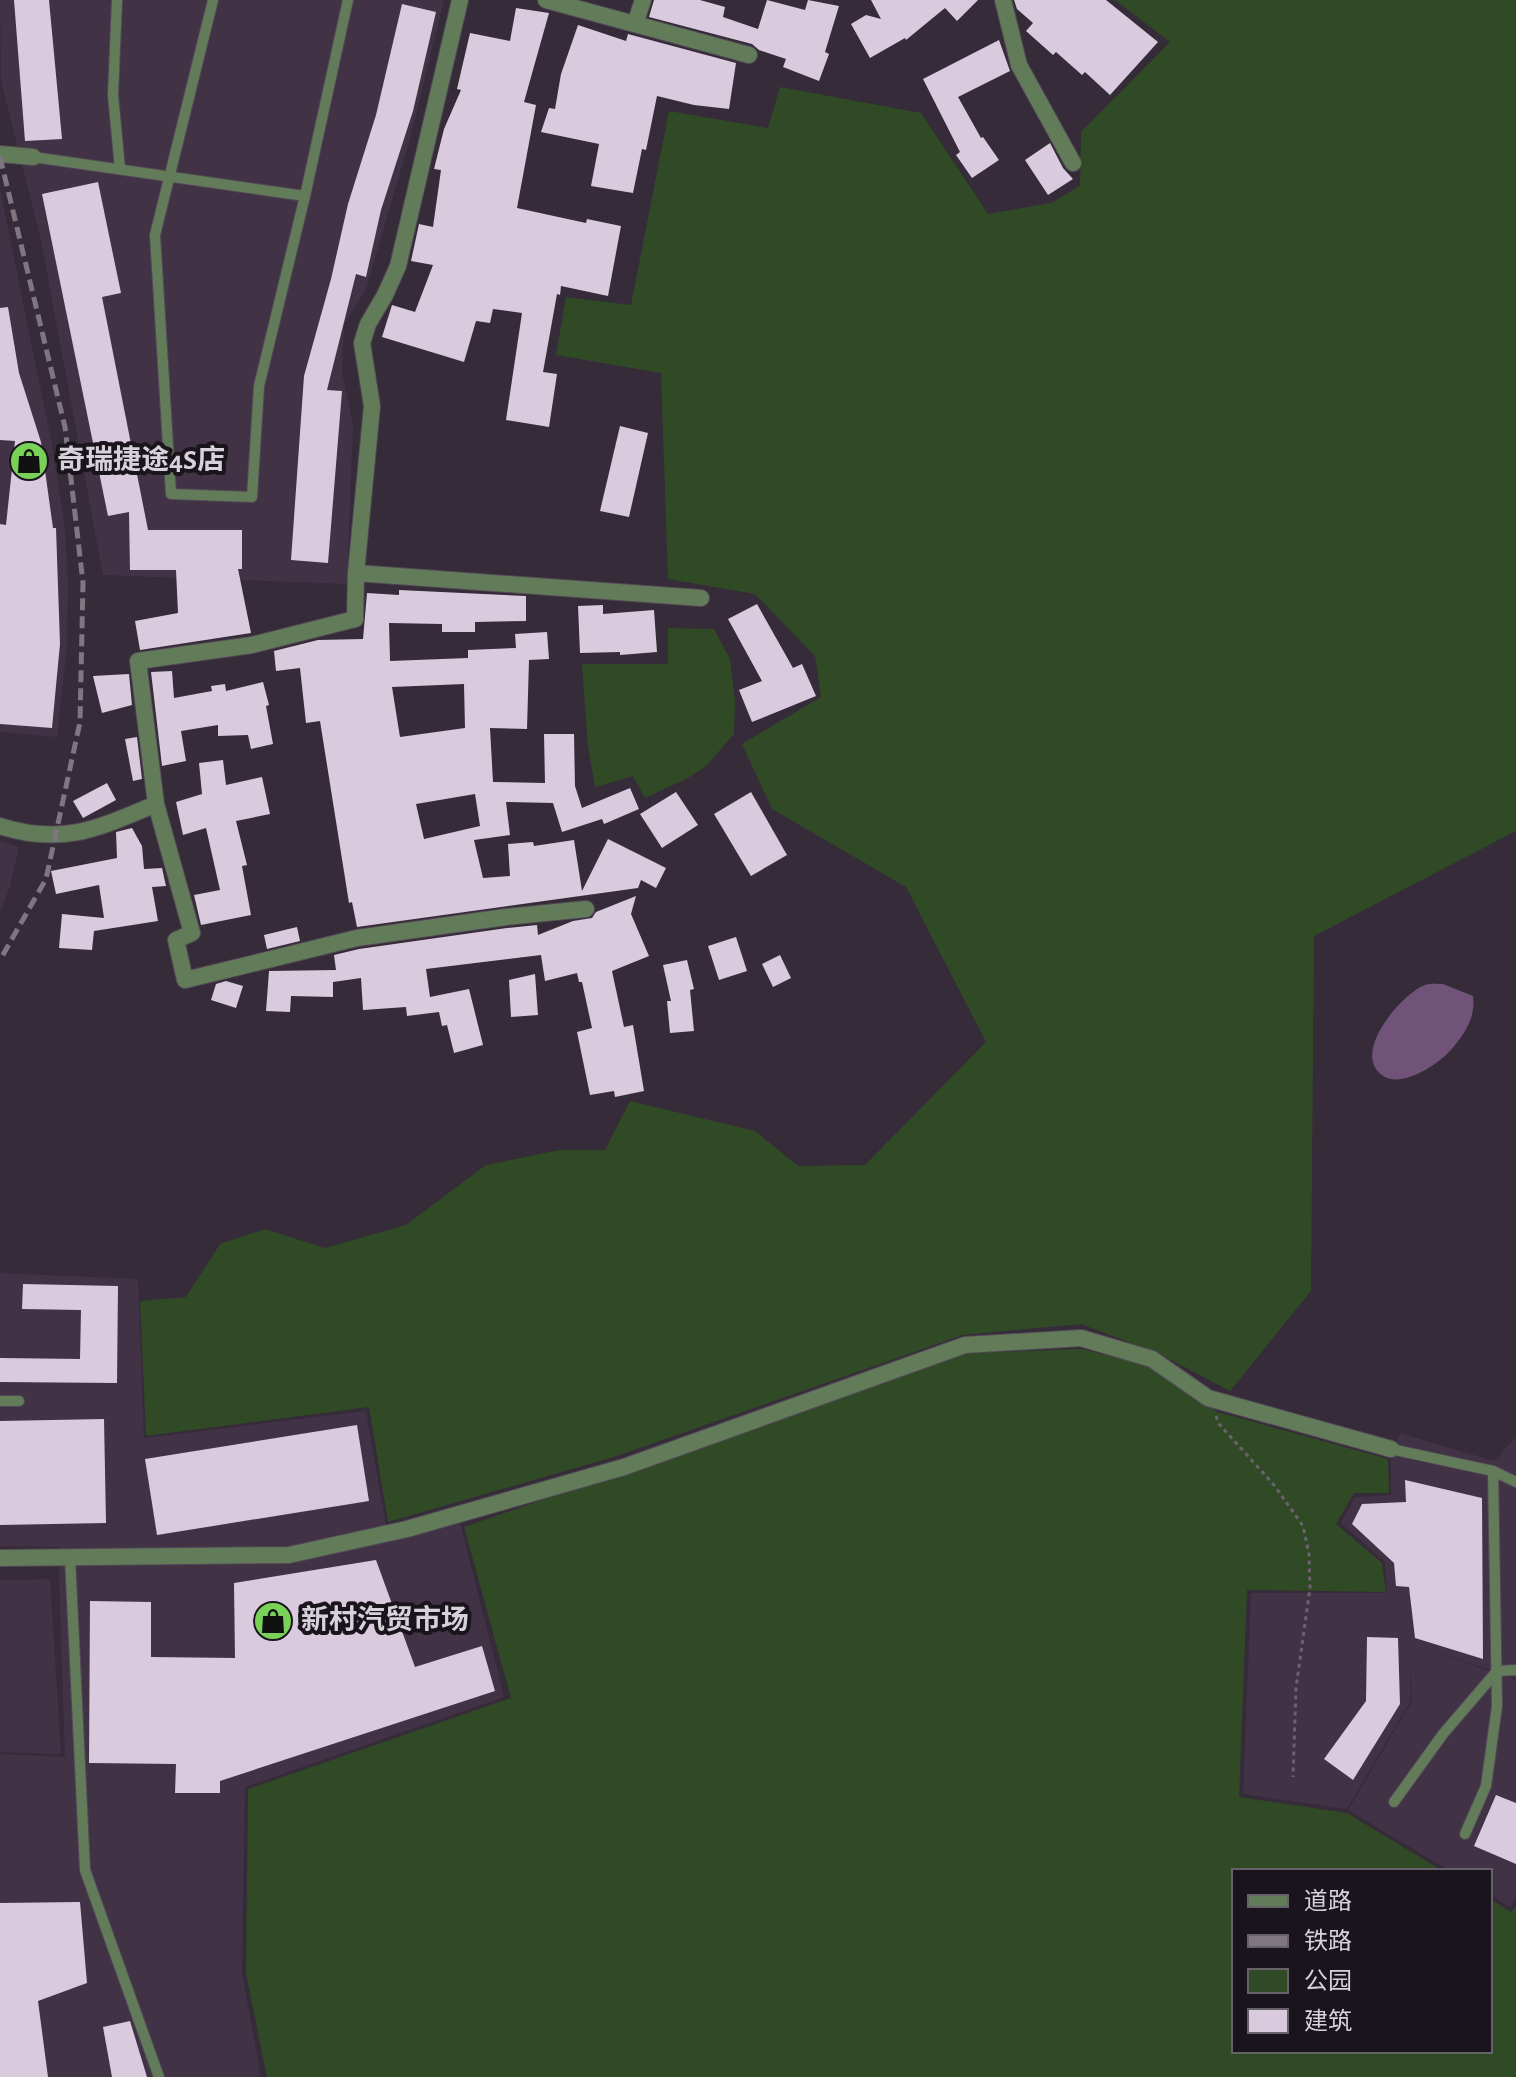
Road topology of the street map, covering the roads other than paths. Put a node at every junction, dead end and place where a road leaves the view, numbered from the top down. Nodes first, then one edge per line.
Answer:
1 (117, 0) edge
2 (213, 0) edge
3 (348, 0) edge
4 (460, 0) edge
5 (546, 0) edge
6 (643, 0) edge
7 (1003, 0) edge
8 (635, 24) junction
9 (749, 55) dead end
10 (0, 154) edge
11 (33, 157) joint
12 (1073, 163) dead end
13 (120, 169) junction
14 (168, 176) junction
15 (305, 196) junction
16 (356, 573) junction
17 (701, 598) dead end
18 (156, 804) junction
19 (0, 826) edge
20 (586, 909) dead end
21 (0, 1401) edge
22 (19, 1401) dead end
23 (1391, 1449) joint
24 (1493, 1471) junction
25 (1516, 1482) edge
26 (70, 1557) junction
27 (0, 1558) edge
28 (1516, 1670) edge
29 (1497, 1671) junction
30 (1394, 1802) dead end
31 (1465, 1834) dead end
32 (159, 2077) edge

1 - 13 lane
2 - 14 lane
3 - 15 lane
4 - 16 street
5 - 8 street
6 - 8 street
7 - 12 street
8 - 9 street
10 - 11 street
11 - 13 lane
13 - 14 lane
14 - 15 lane
14 - 15 lane
16 - 17 street
16 - 18 street
18 - 19 street
18 - 20 street
21 - 22 lane
23 - 24 lane
23 - 26 street
24 - 25 lane
24 - 29 lane
26 - 27 street
26 - 32 lane
28 - 29 lane
29 - 30 lane
29 - 31 lane

